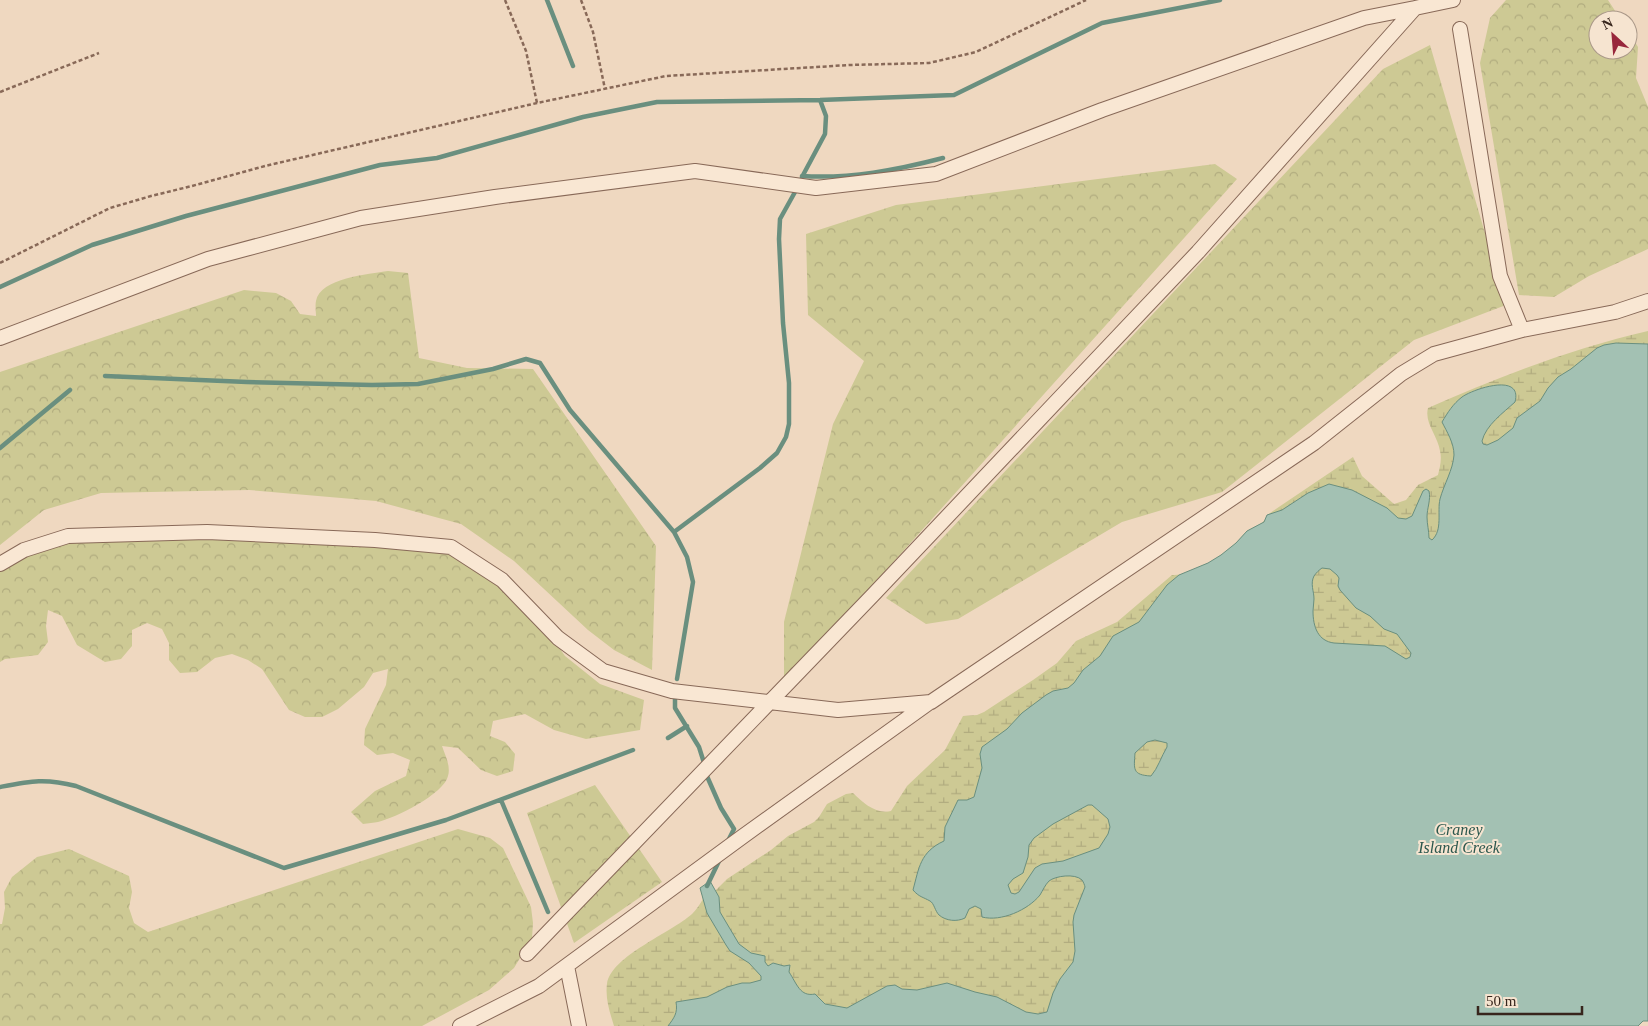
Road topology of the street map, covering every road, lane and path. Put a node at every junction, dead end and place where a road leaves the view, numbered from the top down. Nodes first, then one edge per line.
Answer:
1 (505, 0) edge
2 (581, 0) edge
3 (1086, 0) edge
4 (1453, 0) edge
5 (1415, 8) junction
6 (1460, 29) dead end
7 (99, 53) dead end
8 (605, 89) junction
9 (0, 92) edge
10 (537, 103) junction
11 (0, 263) edge
12 (1648, 301) edge
13 (1522, 330) junction
14 (0, 338) edge
15 (0, 564) edge
16 (770, 702) junction
17 (931, 702) junction
18 (527, 954) dead end
19 (568, 966) junction
20 (460, 1026) edge
21 (578, 1026) edge

1 - 10 path
2 - 8 path
3 - 8 path
4 - 5 lane
5 - 14 lane
5 - 16 lane
6 - 13 lane
7 - 9 path
8 - 10 path
10 - 11 path
12 - 13 lane
13 - 17 lane
15 - 16 lane
16 - 17 lane
16 - 18 lane
17 - 19 lane
19 - 20 lane
19 - 21 lane

